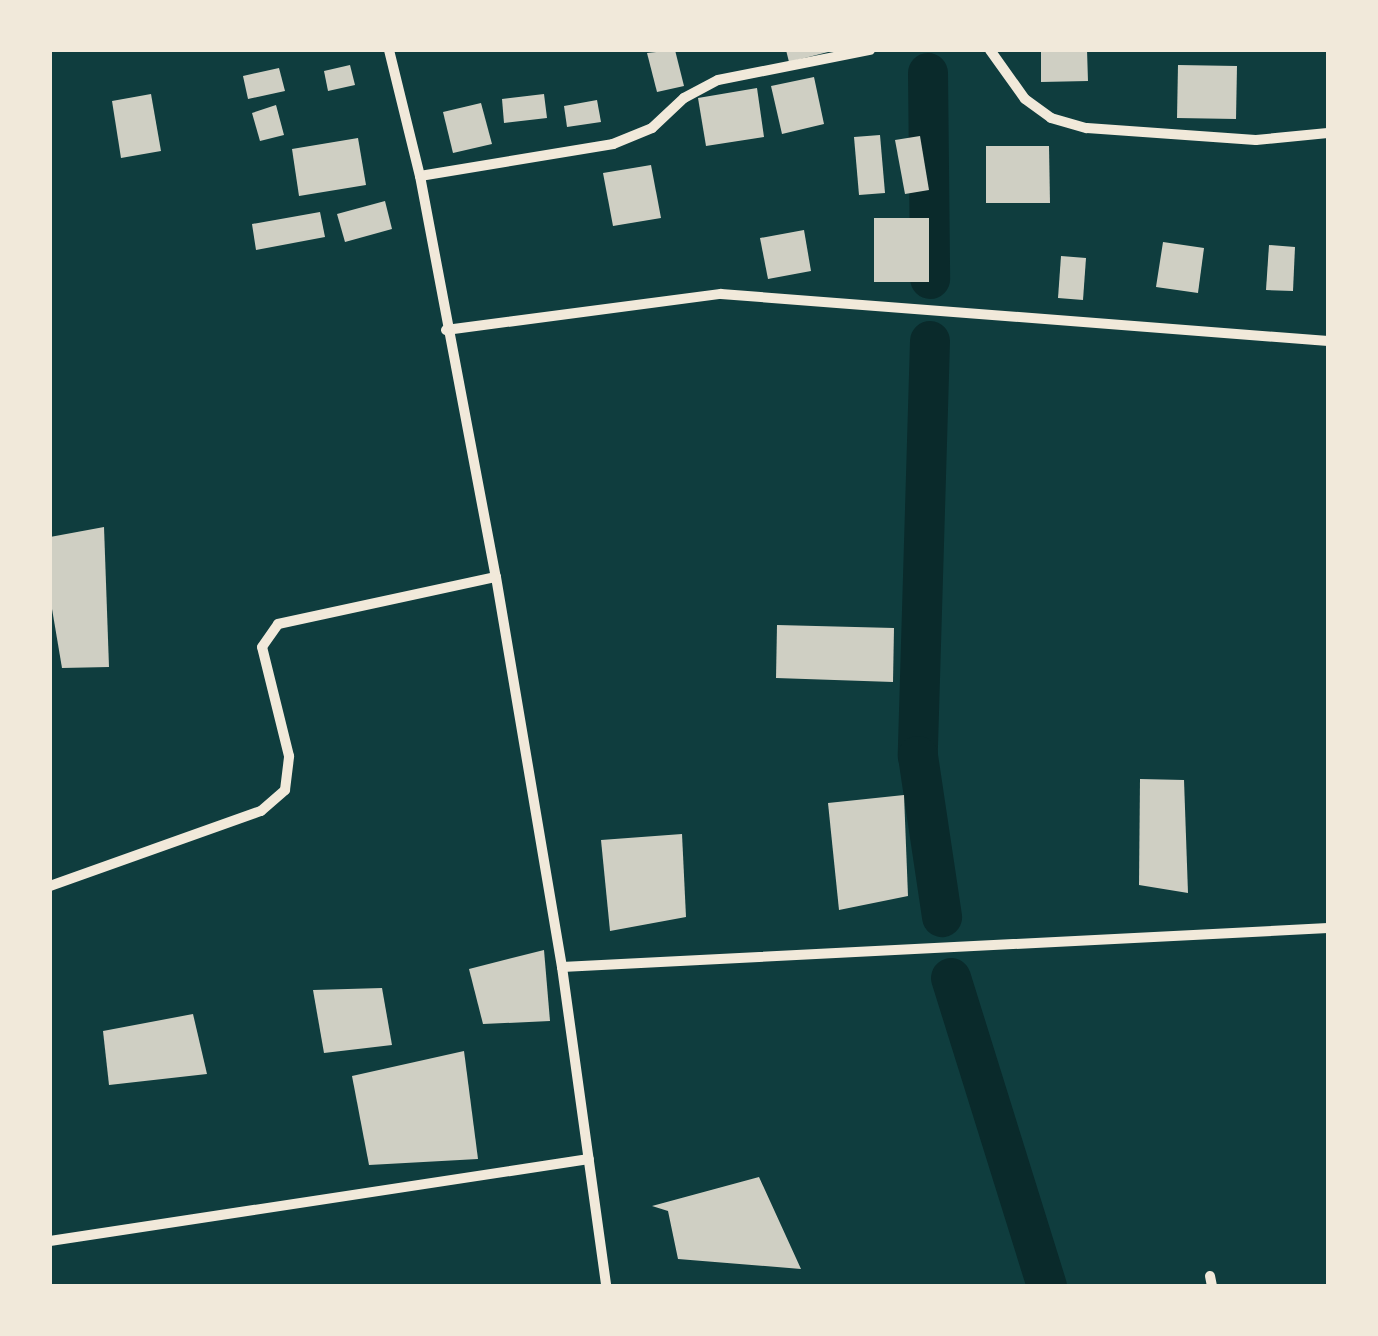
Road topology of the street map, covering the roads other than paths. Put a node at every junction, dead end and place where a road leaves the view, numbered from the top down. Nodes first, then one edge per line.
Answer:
1 (389, 50) edge
2 (870, 50) edge
3 (990, 50) edge
4 (1328, 134) edge
5 (420, 176) junction
6 (446, 330) junction
7 (1328, 341) edge
8 (496, 577) junction
9 (50, 886) edge
10 (1328, 928) edge
11 (562, 968) junction
12 (589, 1158) junction
13 (50, 1241) edge
14 (606, 1286) edge

1 - 5 street
2 - 5 street
3 - 4 street
5 - 6 street
6 - 7 street
6 - 8 street
8 - 9 street
8 - 11 street
10 - 11 street
11 - 12 street
12 - 13 street
12 - 14 street

